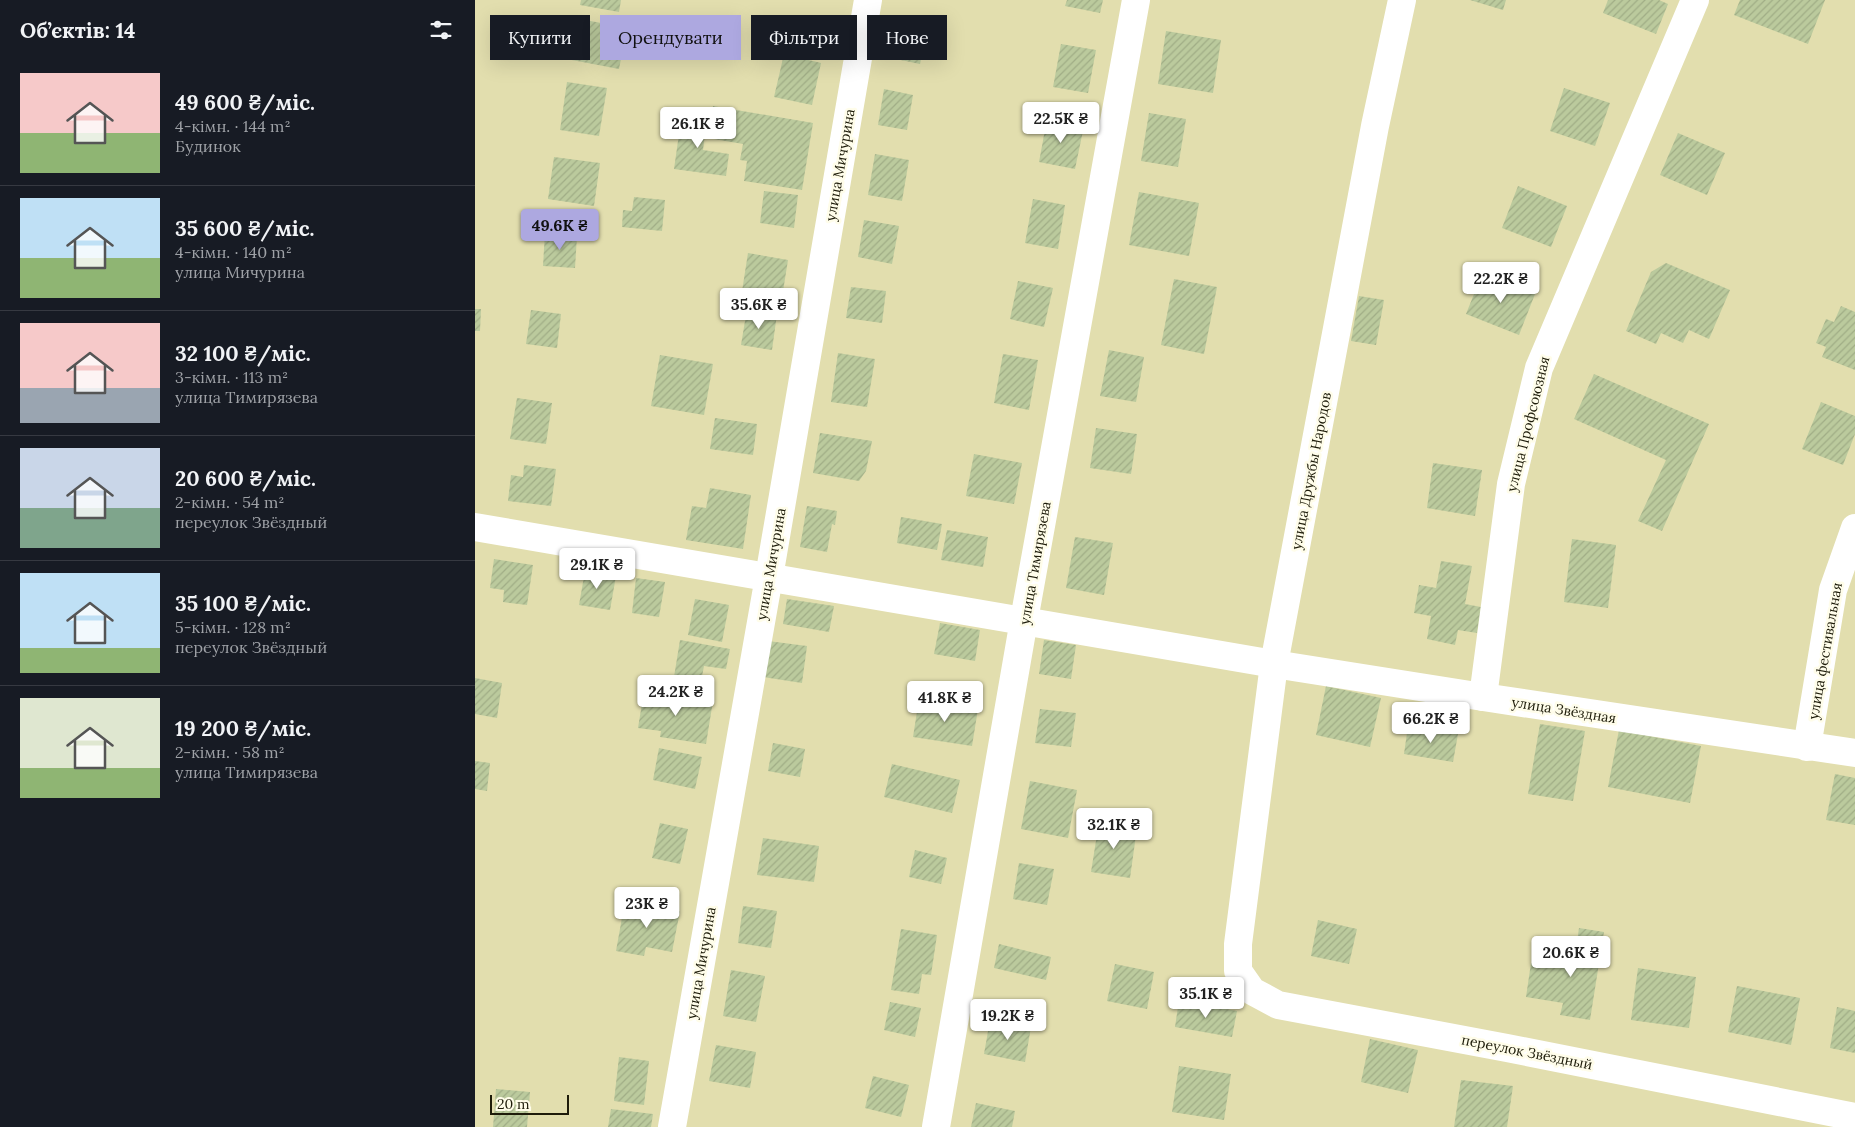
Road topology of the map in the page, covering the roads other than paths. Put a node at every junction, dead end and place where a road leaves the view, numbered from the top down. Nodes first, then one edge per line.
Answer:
1 (868, 0) edge
2 (1136, 0) edge
3 (1402, 0) edge
4 (1695, 0) edge
5 (475, 527) edge
6 (1855, 528) edge
7 (769, 577) junction
8 (1024, 620) junction
9 (1274, 664) junction
10 (1483, 697) junction
11 (1807, 747) junction
12 (1855, 753) edge
13 (1238, 944) joint
14 (1855, 1117) edge
15 (672, 1127) edge
16 (936, 1127) edge

1 - 7 street, улица Мичурина
2 - 8 street, улица Тимирязева
3 - 9 street, улица Дружбы Народов
4 - 10 street, улица Профсоюзная
5 - 7 street, улица Звёздная
6 - 11 street, улица фестивальная
7 - 8 street, улица Звёздная
7 - 15 street, улица Мичурина
8 - 9 street, улица Звёздная
8 - 16 street, улица Тимирязева
9 - 10 street, улица Звёздная
9 - 13 street, улица Дружбы Народов
10 - 11 street, улица Звёздная
11 - 12 street, улица Звёздная
13 - 14 street, переулок Звёздный

